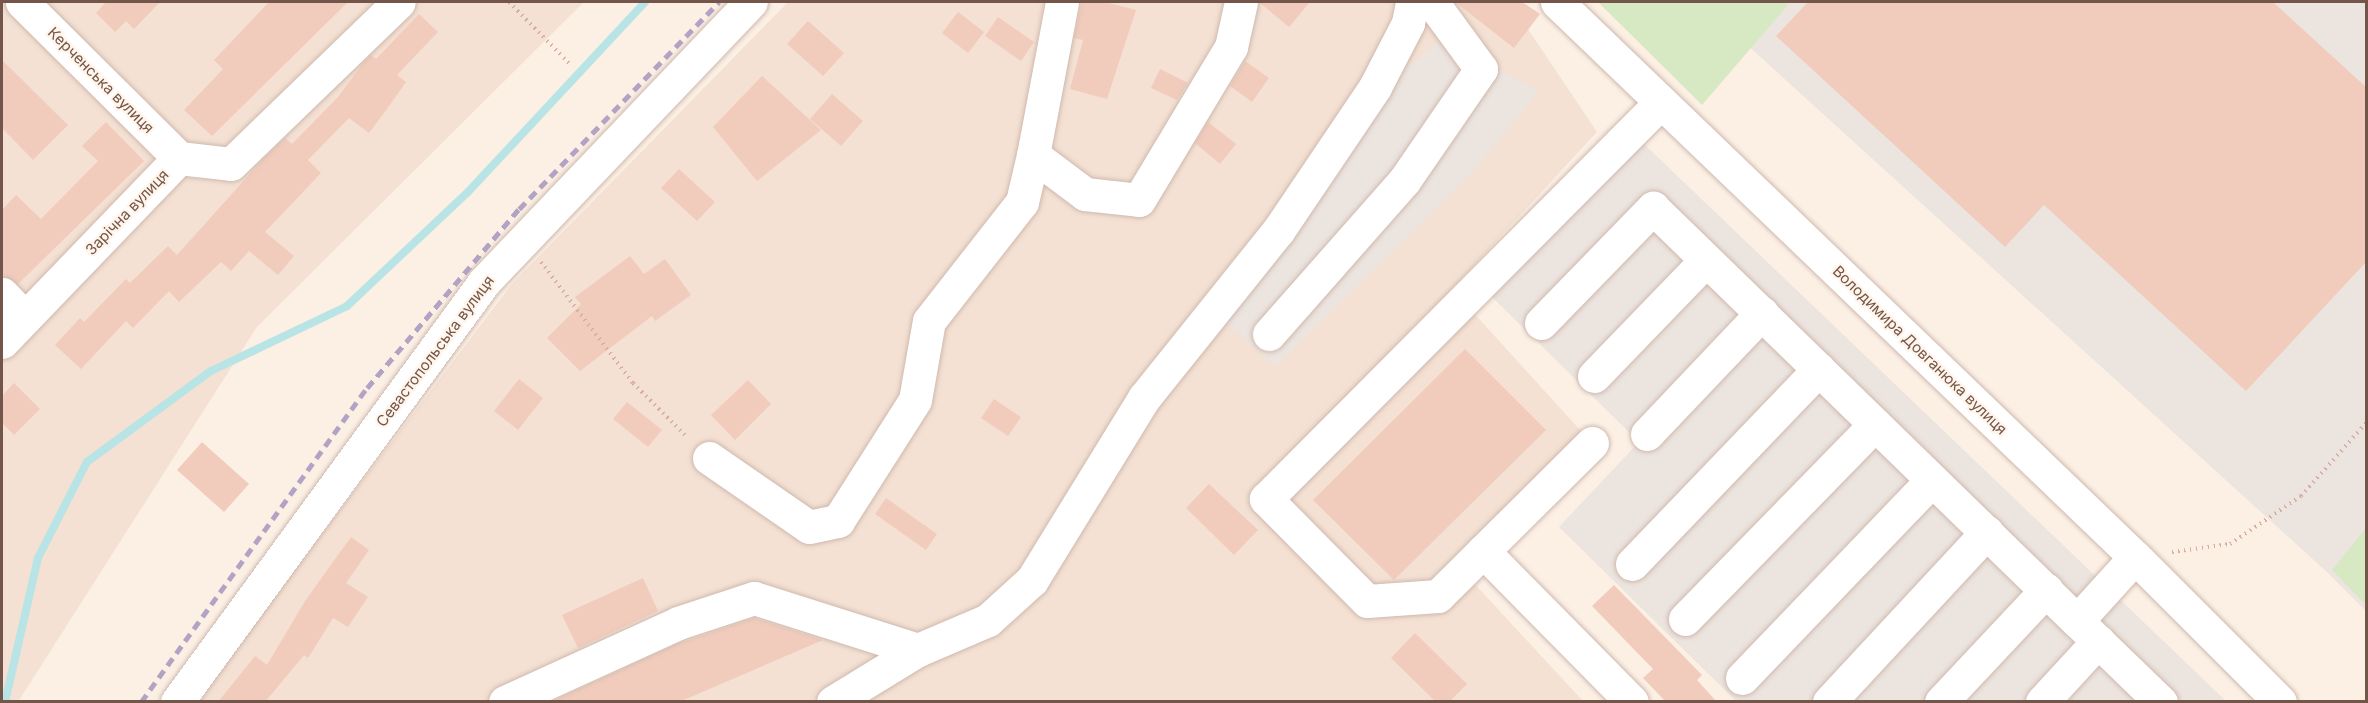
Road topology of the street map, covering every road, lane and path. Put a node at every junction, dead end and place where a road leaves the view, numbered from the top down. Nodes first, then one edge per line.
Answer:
1 (22, 2) edge
2 (399, 2) edge
3 (509, 2) edge
4 (752, 2) edge
5 (1062, 2) edge
6 (1241, 2) edge
7 (1412, 2) edge
8 (1432, 2) edge
9 (1557, 2) edge
10 (569, 63) dead end
11 (1661, 102) junction
12 (1034, 155) junction
13 (179, 158) junction
14 (524, 240) junction
15 (1706, 260) junction
16 (2, 294) edge
17 (1762, 313) junction
18 (25, 318) junction
19 (1541, 323) dead end
20 (1269, 334) dead end
21 (2, 342) edge
22 (1819, 369) junction
23 (1594, 376) dead end
24 (2367, 423) edge
25 (1875, 424) junction
26 (1647, 434) dead end
27 (1592, 443) dead end
28 (709, 458) joint
29 (1932, 480) junction
30 (1986, 532) junction
31 (1484, 551) junction
32 (2136, 557) junction
33 (1632, 564) dead end
34 (2046, 590) junction
35 (1685, 619) dead end
36 (2088, 631) junction
37 (918, 650) junction
38 (1742, 678) dead end
39 (2156, 700) edge
40 (2275, 700) edge
41 (177, 702) edge
42 (505, 702) edge
43 (833, 702) edge
44 (1632, 702) edge
45 (1829, 702) edge
46 (1941, 702) edge
47 (2042, 702) edge

1 - 13 street, Керченська вулиця
2 - 13 street, Зарічна вулиця
3 - 10 path
4 - 14 street, Севастопольська вулиця
5 - 12 street
6 - 12 street
7 - 37 street
8 - 20 street
9 - 11 street, Володимира Довганюка вулиця
11 - 31 street
11 - 32 street, Володимира Довганюка вулиця
12 - 28 street
13 - 18 street, Зарічна вулиця
14 - 28 path
14 - 41 street, Севастопольська вулиця
15 - 17 street
15 - 19 street
15 - 23 street
16 - 18 street
17 - 22 street
17 - 26 street
18 - 21 street, Зарічна вулиця
22 - 25 street
22 - 33 street
24 - 32 path
25 - 29 street
25 - 35 street
27 - 31 street
29 - 30 street
29 - 38 street
30 - 34 street
30 - 45 street
31 - 44 street
32 - 36 street
32 - 40 street, Володимира Довганюка вулиця
34 - 36 street
34 - 46 street
36 - 39 street
36 - 47 street
37 - 42 street
37 - 43 street

